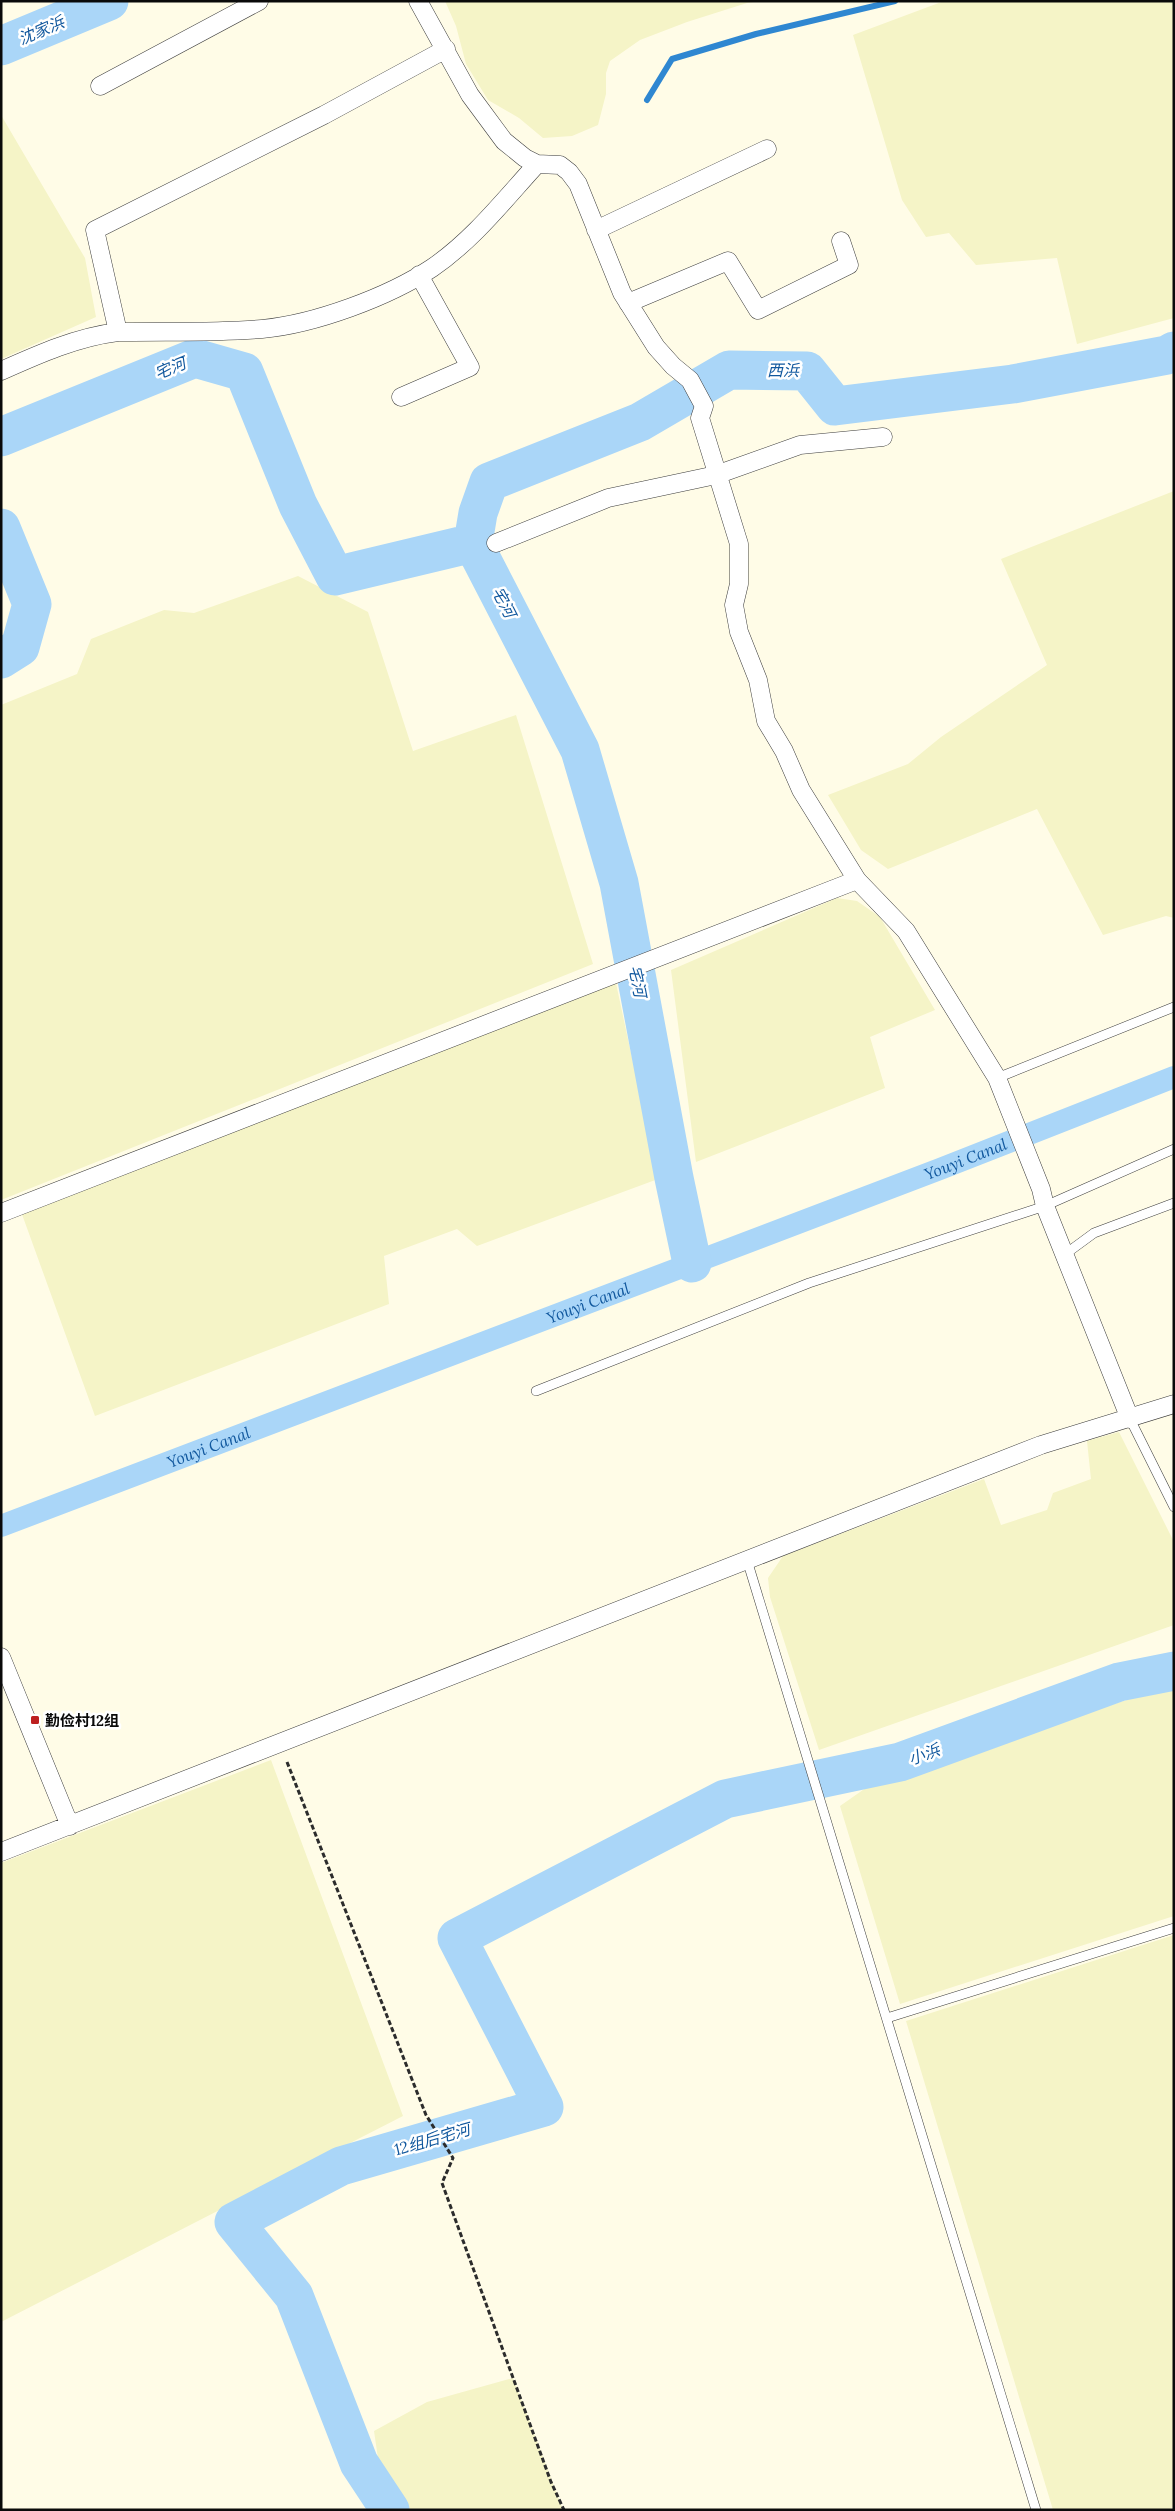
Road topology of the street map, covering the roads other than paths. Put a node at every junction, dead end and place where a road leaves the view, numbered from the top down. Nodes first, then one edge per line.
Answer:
1 (259, 1) edge
2 (418, 1) edge
3 (446, 49) junction
4 (100, 86) dead end
5 (767, 149) dead end
6 (537, 164) junction
7 (596, 230) junction
8 (841, 241) dead end
9 (419, 275) junction
10 (628, 303) junction
11 (118, 332) junction
12 (1, 371) edge
13 (401, 397) dead end
14 (883, 437) dead end
15 (716, 475) junction
16 (496, 543) dead end
17 (857, 880) junction
18 (1174, 1007) edge
19 (997, 1078) junction
20 (1174, 1150) edge
21 (1174, 1203) edge
22 (1045, 1206) junction
23 (1, 1213) edge
24 (1064, 1255) junction
25 (536, 1391) dead end
26 (1174, 1404) edge
27 (1130, 1419) junction
28 (1174, 1507) edge
29 (747, 1560) junction
30 (1, 1657) edge
31 (70, 1826) junction
32 (1, 1852) edge
33 (1174, 1928) edge
34 (886, 2018) junction
35 (1036, 2510) edge

1 - 4 street
2 - 3 street
3 - 6 street
3 - 11 street
5 - 7 street
6 - 7 street
6 - 9 street
7 - 10 street
8 - 10 street
9 - 11 street
9 - 13 street
10 - 15 street
11 - 12 street
14 - 15 street
15 - 16 street
15 - 17 street
17 - 19 street
17 - 23 street
18 - 19 lane
19 - 22 street
20 - 22 lane
21 - 24 lane
22 - 24 street
22 - 25 lane
24 - 27 street
26 - 27 street
27 - 28 lane
27 - 29 street
29 - 31 street
29 - 34 lane
30 - 31 street
31 - 32 street
33 - 34 lane
34 - 35 lane

